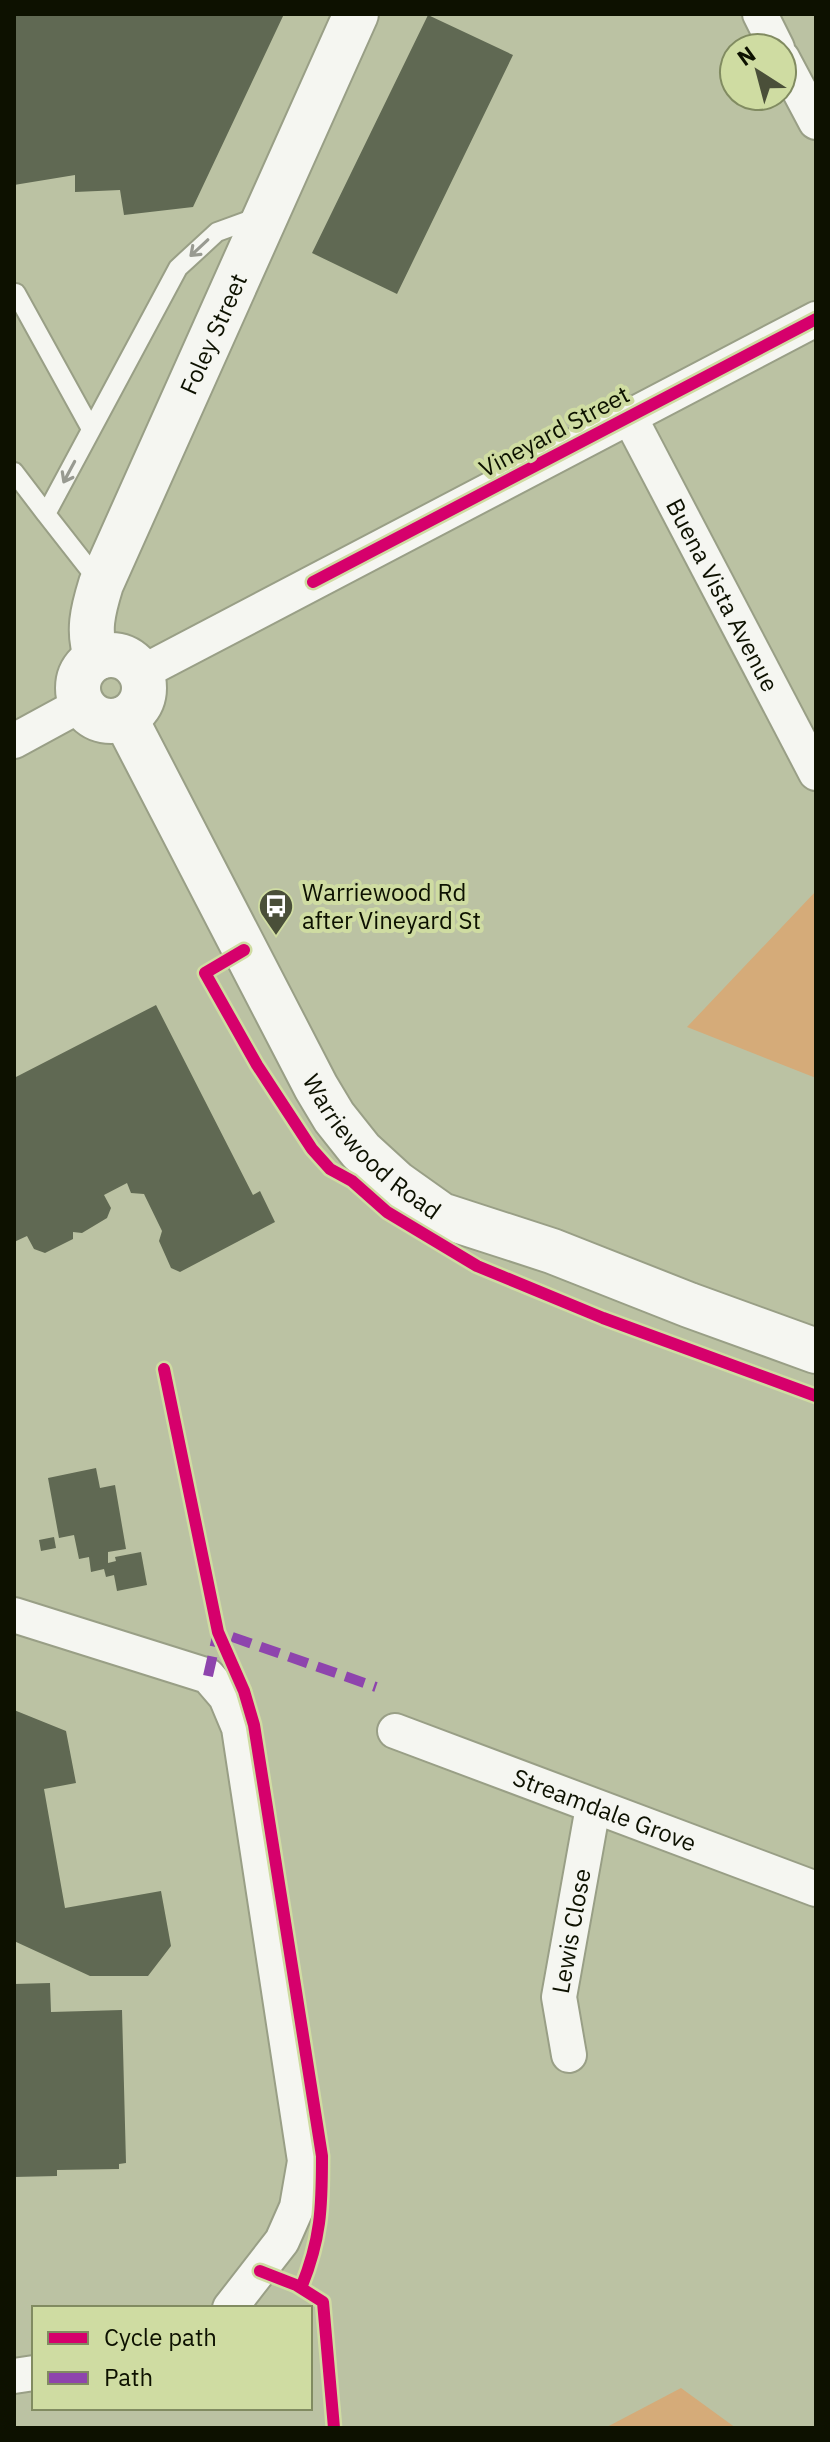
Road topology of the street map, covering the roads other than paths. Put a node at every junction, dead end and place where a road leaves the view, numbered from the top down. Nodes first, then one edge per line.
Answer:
1 (356, 14) edge
2 (760, 14) edge
3 (769, 32) edge
4 (798, 88) edge
5 (816, 122) edge
6 (267, 213) junction
7 (14, 294) edge
8 (816, 319) edge
9 (629, 416) junction
10 (91, 429) junction
11 (14, 472) edge
12 (46, 514) junction
13 (101, 584) junction
14 (97, 658) junction
15 (141, 673) junction
16 (82, 704) junction
17 (125, 718) junction
18 (14, 741) edge
19 (816, 773) edge
20 (816, 1351) edge
21 (14, 1615) edge
22 (395, 1731) dead end
23 (593, 1807) junction
24 (816, 1889) edge
25 (569, 2055) dead end
26 (232, 2306) edge

1 - 6 street, Foley Street
2 - 3 street
4 - 5 street
6 -> 10 lane
6 - 13 street, Foley Street
7 - 10 lane
8 - 9 street, Vineyard Street
9 - 15 street, Vineyard Street
9 - 19 street, Buena Vista Avenue
10 -> 12 lane
11 - 12 lane
12 - 13 lane
13 - 14 street, Foley Street
14 - 15 street
14 - 16 street
15 - 17 street
16 - 17 street
16 - 18 street
17 - 20 street, Warriewood Road
21 - 26 street
22 - 23 street, Streamdale Grove
23 - 24 street, Streamdale Grove
23 - 25 street, Lewis Close

